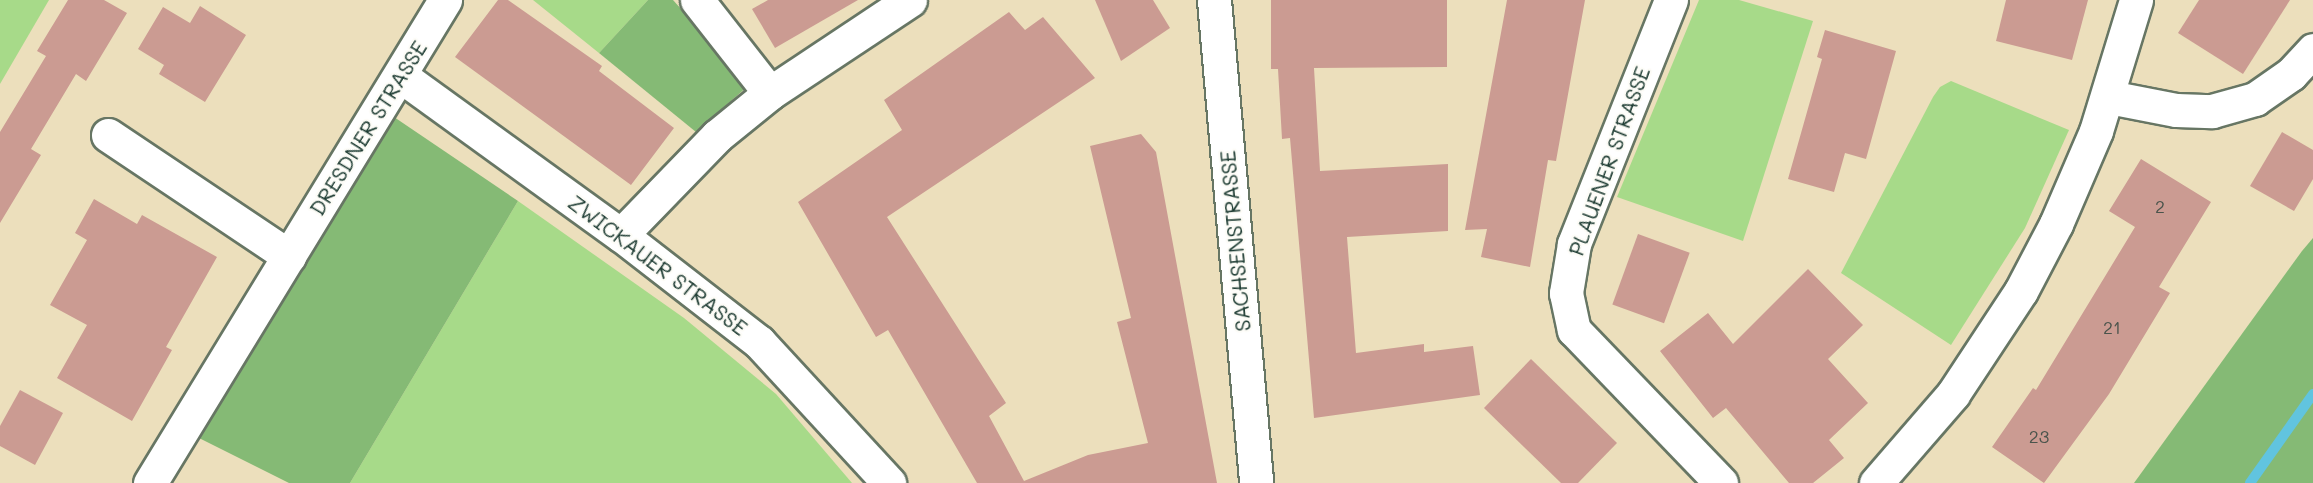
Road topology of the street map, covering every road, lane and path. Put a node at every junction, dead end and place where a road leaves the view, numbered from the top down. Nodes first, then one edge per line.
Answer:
1 (446, 0) edge
2 (697, 0) edge
3 (910, 0) edge
4 (1214, 0) edge
5 (1671, 0) edge
6 (2136, 0) edge
7 (2313, 50) edge
8 (401, 76) junction
9 (770, 93) junction
10 (2109, 97) junction
11 (108, 135) dead end
12 (621, 235) junction
13 (289, 256) junction
14 (150, 483) edge
15 (889, 483) edge
16 (1256, 483) edge
17 (1721, 483) edge
18 (1876, 483) edge

1 - 8 street, DRESDNER STRASSE
2 - 9 street
3 - 9 street
4 - 16 street, SACHSENSTRASSE
5 - 17 street, PLAUENER STRASSE
6 - 10 street
7 - 10 street
8 - 12 street, ZWICKAUER STRASSE
8 - 13 street, DRESDNER STRASSE
9 - 12 street
10 - 18 street
11 - 13 street
12 - 15 street, ZWICKAUER STRASSE
13 - 14 street, DRESDNER STRASSE

